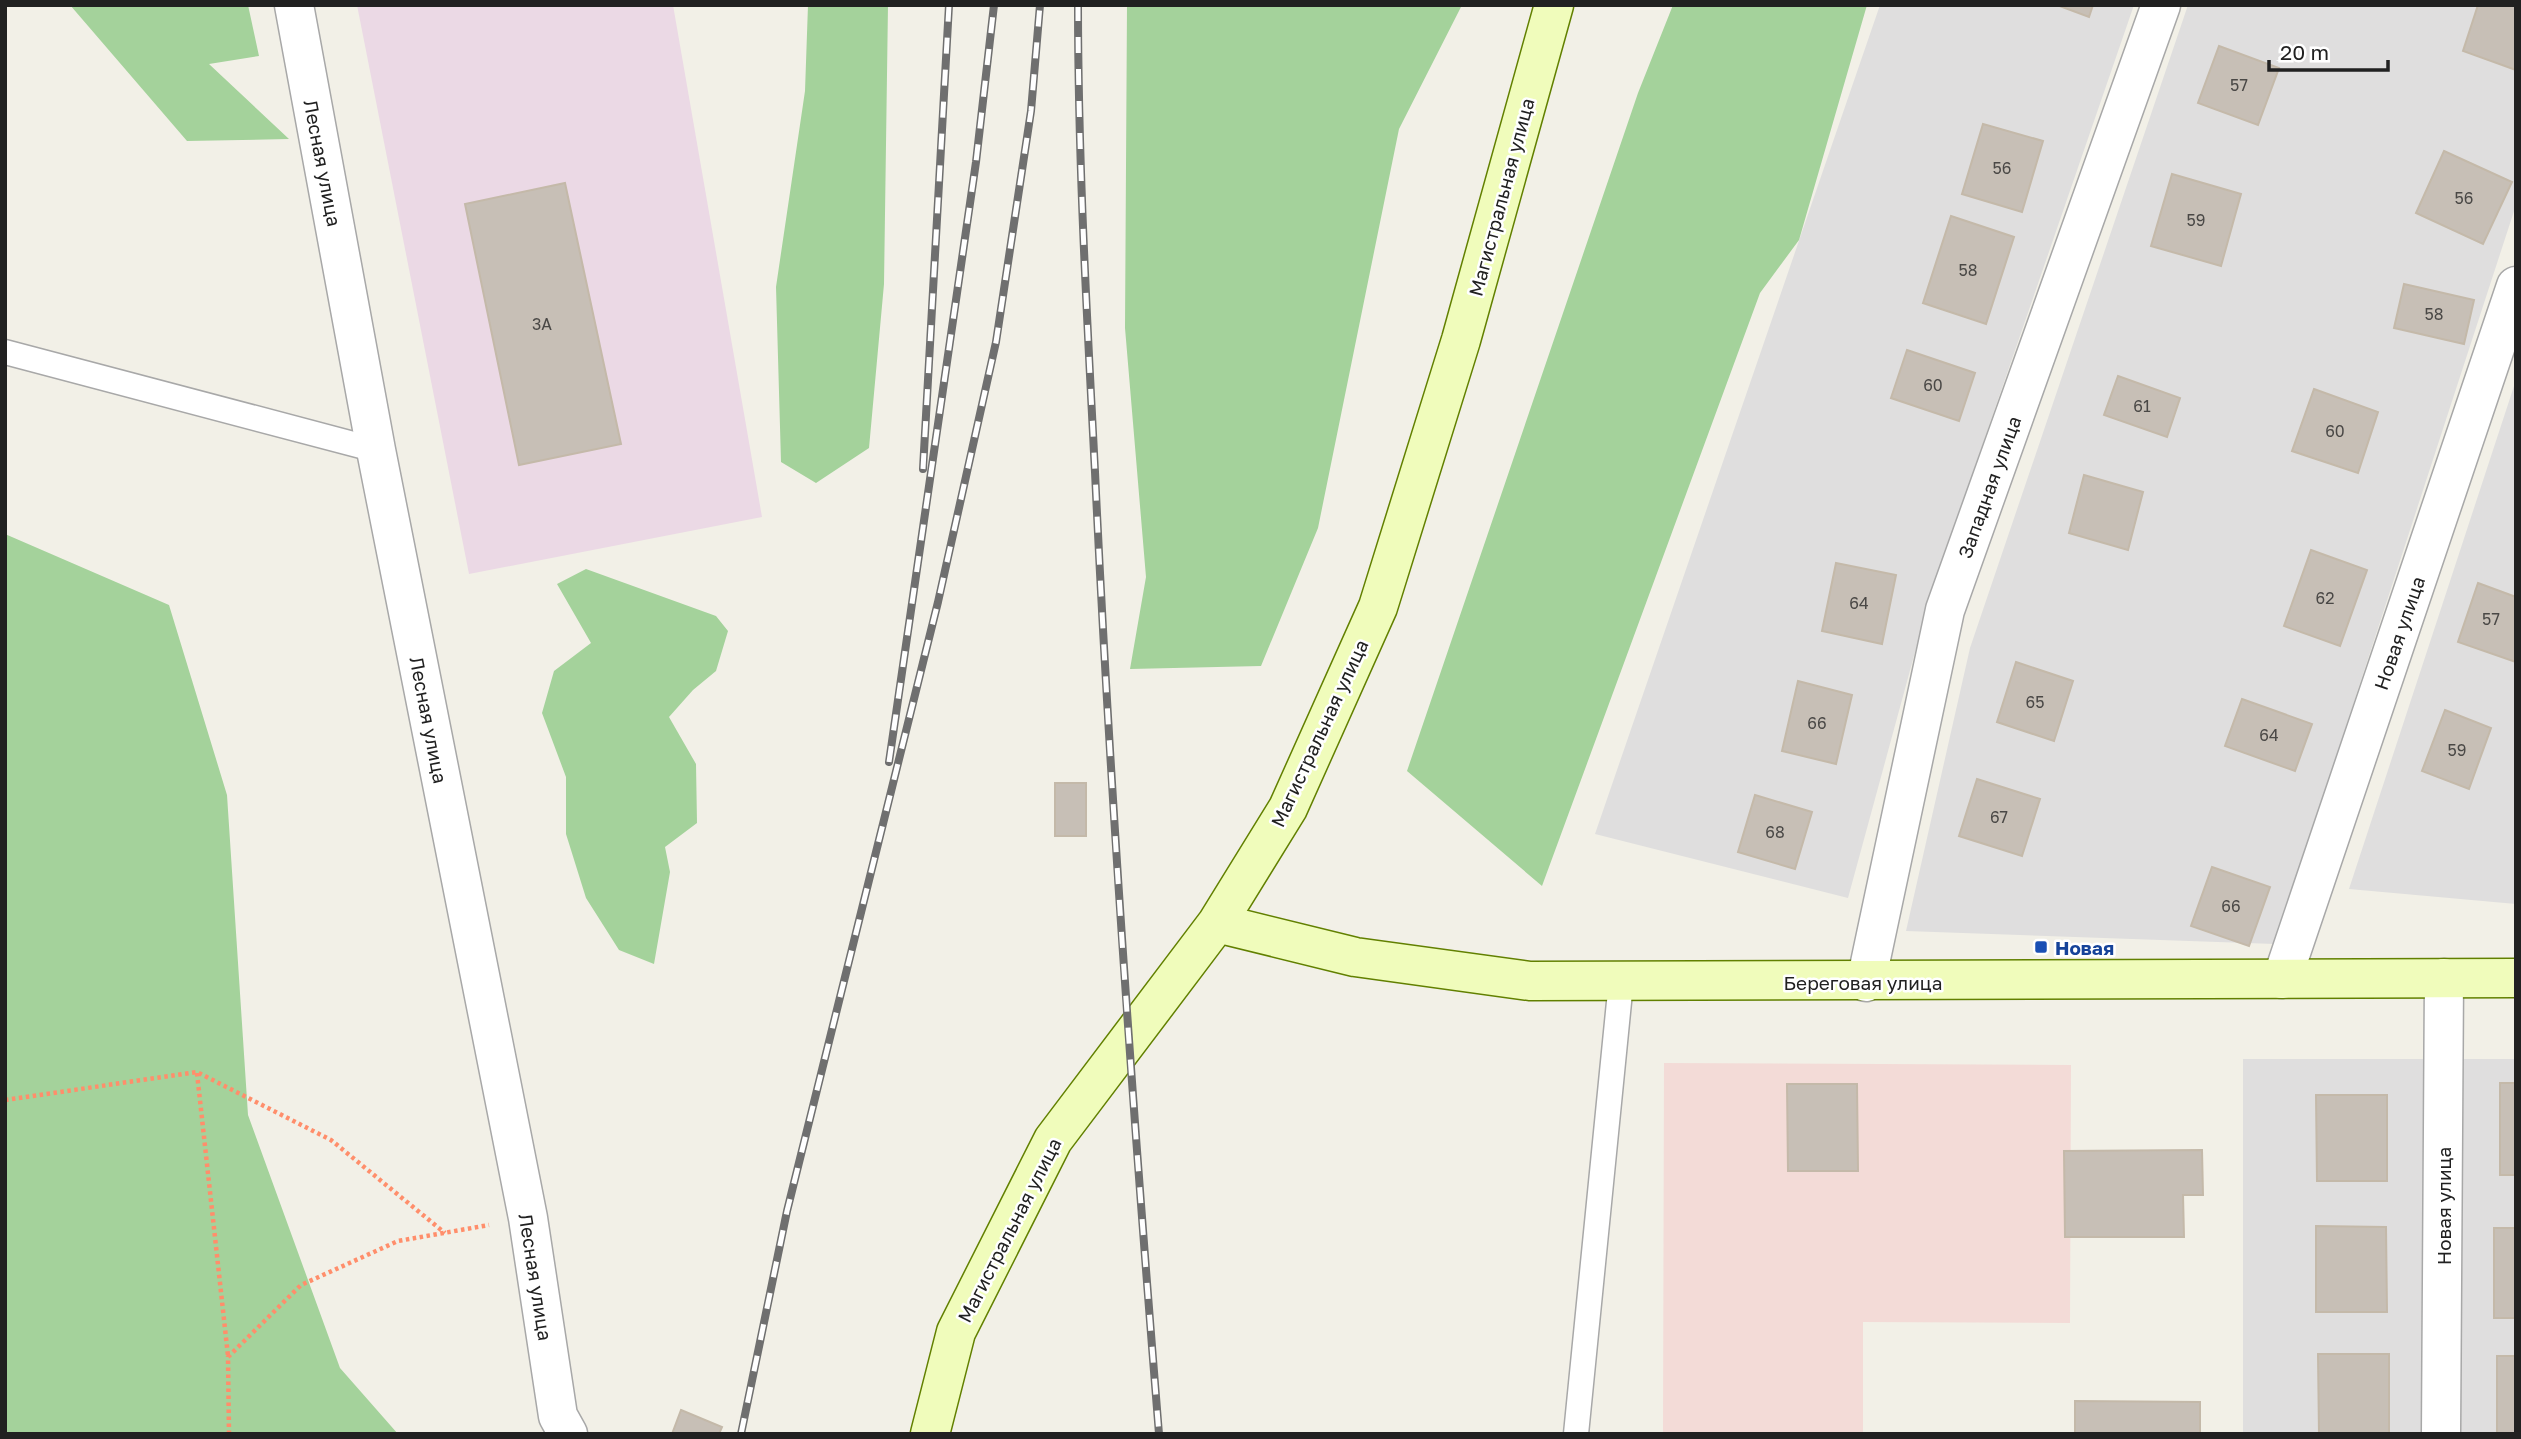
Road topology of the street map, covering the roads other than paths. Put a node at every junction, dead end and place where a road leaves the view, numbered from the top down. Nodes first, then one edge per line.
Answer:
1 (294, 5) edge
2 (1554, 5) edge
3 (2161, 5) edge
4 (2516, 286) edge
5 (5, 352) edge
6 (376, 450) junction
7 (1217, 923) junction
8 (2444, 978) junction
9 (2516, 978) edge
10 (2282, 979) junction
11 (1621, 982) junction
12 (1866, 982) junction
13 (568, 1434) edge
14 (930, 1434) edge
15 (1576, 1434) edge
16 (2441, 1434) edge

1 - 6 street, Лесная улица
2 - 7 main road, Магистральная улица
3 - 12 street, Западная улица
4 - 10 street, Новая улица
5 - 6 lane
6 - 13 street, Лесная улица
7 - 11 main road, Береговая улица
7 - 14 main road, Магистральная улица
8 - 9 main road, Береговая улица
8 - 10 main road, Береговая улица
8 - 16 street, Новая улица
10 - 12 main road, Береговая улица
11 - 12 main road, Береговая улица
11 - 15 lane

